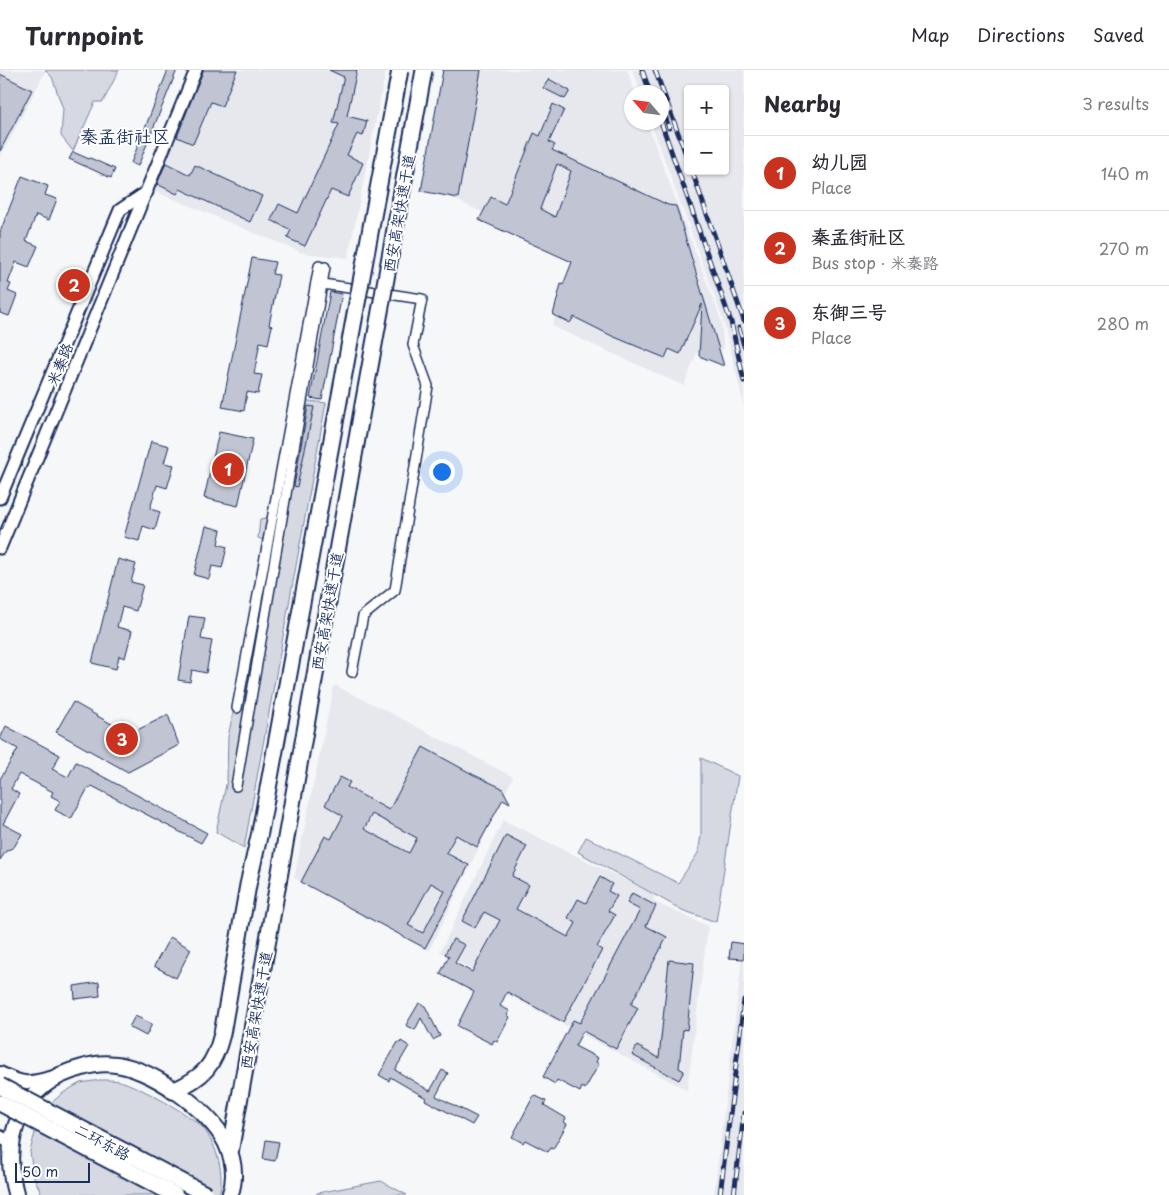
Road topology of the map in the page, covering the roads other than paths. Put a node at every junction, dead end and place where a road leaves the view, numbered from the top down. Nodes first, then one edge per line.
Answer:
1 (196, 70) edge
2 (400, 70) edge
3 (424, 70) edge
4 (147, 192) junction
5 (322, 267) dead end
6 (89, 283) junction
7 (319, 283) junction
8 (106, 291) junction
9 (0, 498) edge
10 (0, 548) edge
11 (352, 672) dead end
12 (237, 708) dead end
13 (236, 786) dead end
14 (0, 1073) edge
15 (54, 1078) junction
16 (0, 1086) edge
17 (173, 1091) junction
18 (0, 1103) edge
19 (5, 1139) edge
20 (230, 1153) junction
21 (232, 1191) edge
22 (16, 1195) edge
23 (176, 1195) edge
24 (207, 1195) edge
25 (246, 1195) edge

1 - 4 street, 米秦路
2 - 17 highway, 西安高架快速干道, bridge
3 - 20 highway, 西安高架快速干道, bridge
4 - 6 street, 米秦路
4 - 8 street, 米秦路
5 - 7 street
6 - 8 street
6 - 9 street, 米秦路
7 - 11 street
7 - 12 street
7 - 13 street
8 - 10 street, 米秦路
14 - 15 main road
15 - 17 highway
15 - 19 highway
16 - 24 highway, 二环东路, bridge
17 - 20 highway
18 - 23 highway, 二环东路, bridge
19 - 22 highway
20 - 21 highway
21 - 25 highway

